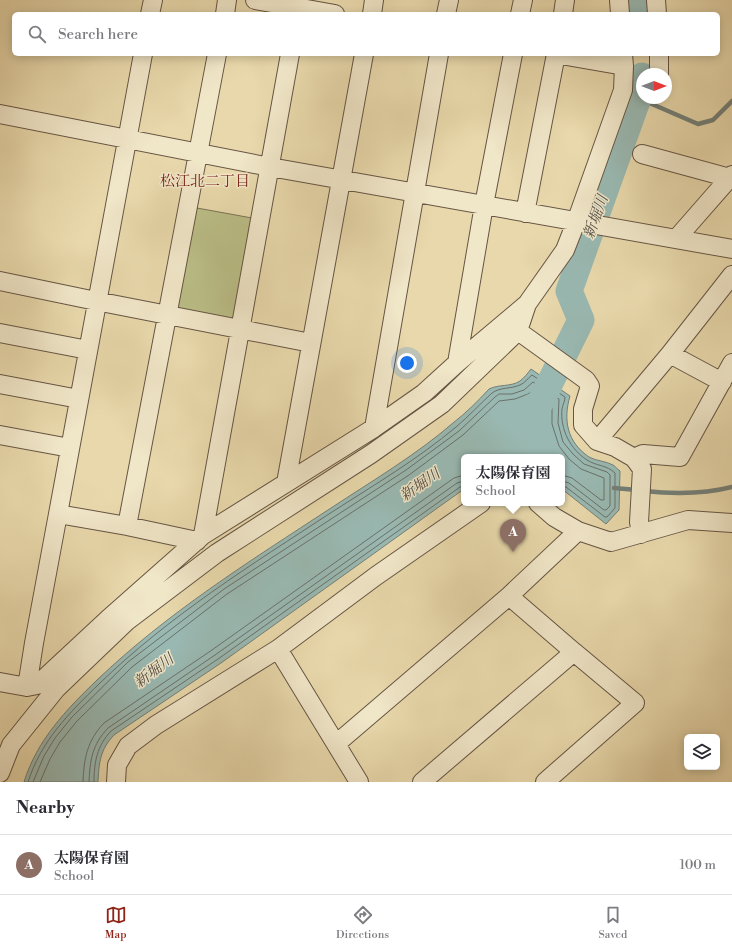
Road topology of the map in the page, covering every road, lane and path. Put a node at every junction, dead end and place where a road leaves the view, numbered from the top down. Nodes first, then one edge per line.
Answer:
1 (153, 0) edge
2 (227, 0) edge
3 (255, 0) edge
4 (374, 0) edge
5 (449, 0) edge
6 (523, 0) edge
7 (565, 0) edge
8 (619, 0) edge
9 (656, 0) edge
10 (298, 7) edge
11 (150, 12) edge
12 (225, 12) edge
13 (324, 12) edge
14 (372, 12) edge
15 (446, 12) edge
16 (520, 12) edge
17 (563, 12) edge
18 (620, 12) edge
19 (657, 12) edge
20 (143, 56) edge
21 (217, 56) edge
22 (290, 56) edge
23 (364, 56) edge
24 (439, 56) edge
25 (512, 56) edge
26 (556, 56) edge
27 (578, 56) edge
28 (659, 56) edge
29 (623, 60) edge
30 (659, 68) edge
31 (0, 114) edge
32 (127, 139) junction
33 (199, 153) junction
34 (642, 154) dead end
35 (270, 167) junction
36 (731, 177) edge
37 (342, 179) junction
38 (414, 193) junction
39 (484, 205) junction
40 (526, 213) junction
41 (579, 223) junction
42 (676, 239) junction
43 (732, 249) edge
44 (732, 275) edge
45 (0, 281) edge
46 (96, 301) junction
47 (527, 304) junction
48 (168, 315) junction
49 (239, 329) junction
50 (0, 333) edge
51 (522, 334) junction
52 (311, 343) junction
53 (88, 350) junction
54 (670, 354) junction
55 (457, 363) junction
56 (732, 364) edge
57 (722, 382) junction
58 (0, 384) edge
59 (79, 399) junction
60 (374, 428) junction
61 (0, 436) edge
62 (597, 440) junction
63 (70, 448) junction
64 (638, 463) junction
65 (286, 483) junction
66 (477, 506) edge
67 (541, 506) edge
68 (58, 514) junction
69 (732, 523) edge
70 (128, 526) junction
71 (640, 528) junction
72 (578, 531) junction
73 (200, 538) junction
74 (509, 596) junction
75 (278, 649) junction
76 (574, 652) junction
77 (0, 682) edge
78 (27, 687) junction
79 (336, 744) junction
80 (0, 773) edge
81 (116, 782) edge
82 (359, 782) edge
83 (422, 782) edge
84 (545, 782) edge

1 - 11 street
2 - 12 street
3 - 10 street
4 - 14 street
5 - 15 street
6 - 16 street
7 - 17 street
8 - 18 street
9 - 19 street
10 - 13 street
20 - 32 street
21 - 33 street
22 - 35 street
23 - 37 street
24 - 38 street
25 - 39 street
26 - 40 street
27 - 29 street
28 - 30 street
29 - 41 street
31 - 32 street
32 - 33 street
32 - 46 street
33 - 35 street
33 - 48 street
34 - 36 street
35 - 37 street
35 - 49 street
36 - 42 street
37 - 38 street
37 - 52 street
38 - 39 street
38 - 60 street
39 - 40 street
39 - 55 street
40 - 41 street
41 - 42 street
41 - 47 street
42 - 43 street
44 - 54 street
45 - 46 street
46 - 48 street
46 - 53 street
47 - 51 street
47 - 55 street
48 - 49 street
48 - 70 street
49 - 52 street
49 - 73 street
50 - 53 street
51 - 62 street
51 - 80 street
52 - 65 street
53 - 59 street
54 - 57 street
54 - 62 street
55 - 60 street
56 - 57 street
57 - 64 street
58 - 59 street
59 - 63 street
60 - 65 street
61 - 63 street
62 - 64 street
63 - 68 street
64 - 71 street
65 - 73 street
66 - 75 street
67 - 72 street
68 - 70 street
68 - 78 street
69 - 71 street
70 - 73 street
71 - 72 street
72 - 74 street
73 - 78 street
74 - 76 street
74 - 79 street
75 - 79 street
75 - 81 street
76 - 83 street
76 - 84 street
77 - 78 street
79 - 82 street

